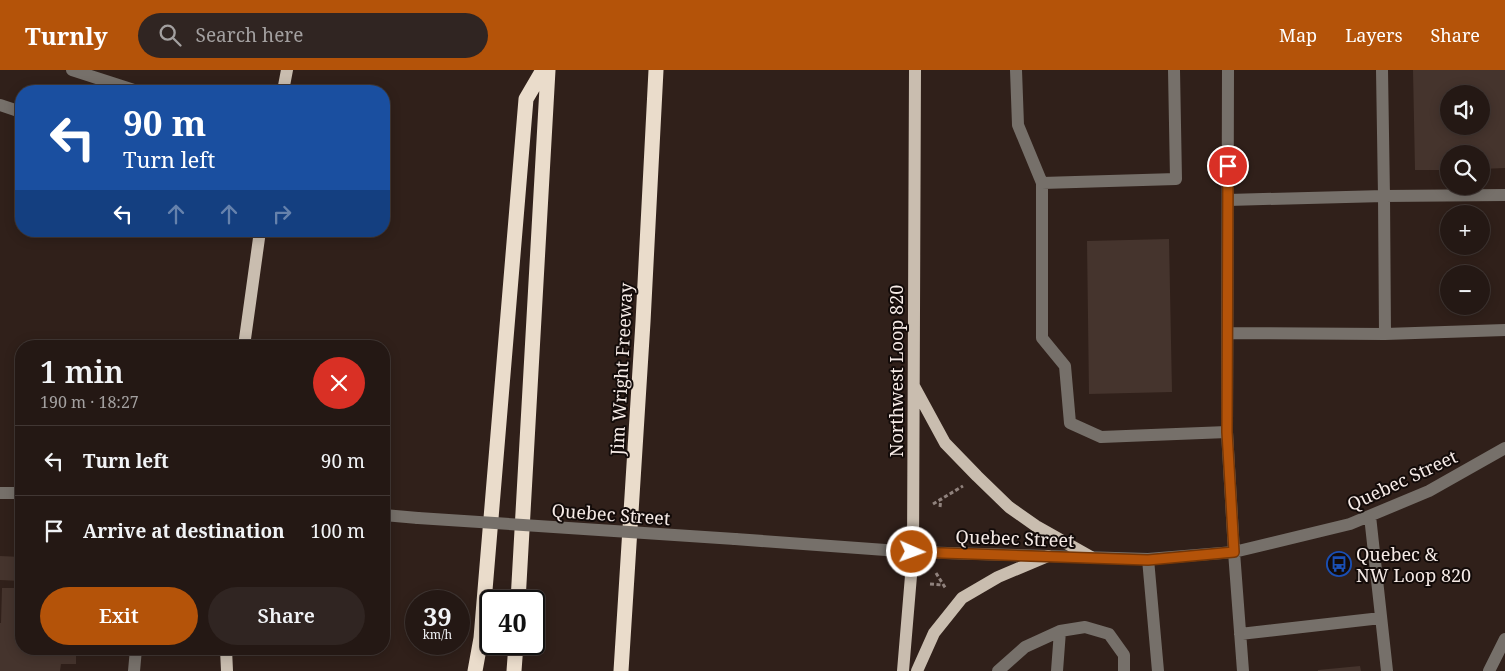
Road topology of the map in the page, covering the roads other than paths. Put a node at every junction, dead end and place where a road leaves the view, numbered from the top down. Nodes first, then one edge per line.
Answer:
1 (72, 70) edge
2 (287, 70) edge
3 (543, 70) edge
4 (548, 70) edge
5 (656, 70) edge
6 (915, 70) edge
7 (1016, 70) edge
8 (1174, 70) edge
9 (1228, 70) edge
10 (1382, 70) edge
11 (118, 85) edge
12 (284, 85) edge
13 (0, 105) edge
14 (15, 110) edge
15 (1042, 183) junction
16 (1505, 195) edge
17 (1384, 196) junction
18 (1228, 200) junction
19 (259, 237) edge
20 (1505, 330) edge
21 (1228, 333) junction
22 (1385, 334) junction
23 (245, 340) edge
24 (913, 384) junction
25 (1227, 432) junction
26 (1505, 448) edge
27 (0, 493) edge
28 (15, 493) edge
29 (390, 516) edge
30 (1370, 516) junction
31 (912, 552) junction
32 (1234, 552) junction
33 (1048, 556) junction
34 (1092, 558) junction
35 (1148, 560) junction
36 (519, 590) edge
37 (1381, 618) junction
38 (1060, 631) junction
39 (1240, 634) junction
40 (1505, 639) edge
41 (135, 655) edge
42 (226, 655) edge
43 (515, 655) edge
44 (134, 671) edge
45 (226, 671) edge
46 (475, 671) edge
47 (514, 671) edge
48 (621, 671) edge
49 (904, 671) edge
50 (917, 671) edge
51 (998, 671) edge
52 (1057, 671) edge
53 (1124, 671) edge
54 (1158, 671) edge
55 (1244, 671) edge
56 (1387, 671) edge
57 (1489, 671) edge

1 - 11 street
2 - 12 main road
3 - 46 highway
4 - 36 highway
5 - 48 highway, Jim Wright Freeway
6 - 24 main road, Northwest Loop 820
7 - 15 street
8 - 15 street
9 - 18 street
10 - 17 street
13 - 14 street
15 - 25 street
16 - 17 street
17 - 18 street
17 - 22 street
18 - 21 street
19 - 23 main road
20 - 22 street
21 - 22 street
21 - 25 street
24 - 31 main road, Northwest Loop 820
24 - 34 main road
25 - 32 street
26 - 30 street, Quebec Street
27 - 28 street
29 - 31 street, Quebec Street, bridge
30 - 32 street, Quebec Street
30 - 37 street
31 - 33 street, Quebec Street
31 - 49 main road, Northwest Loop 820
32 - 35 street, Quebec Street
32 - 39 street
33 - 34 street, Quebec Street
33 - 50 main road
34 - 35 street, Quebec Street
35 - 54 street
37 - 39 street
37 - 56 street
38 - 51 street
38 - 52 street
38 - 53 street
39 - 55 street
40 - 57 street
41 - 44 street
42 - 45 main road
43 - 47 highway

